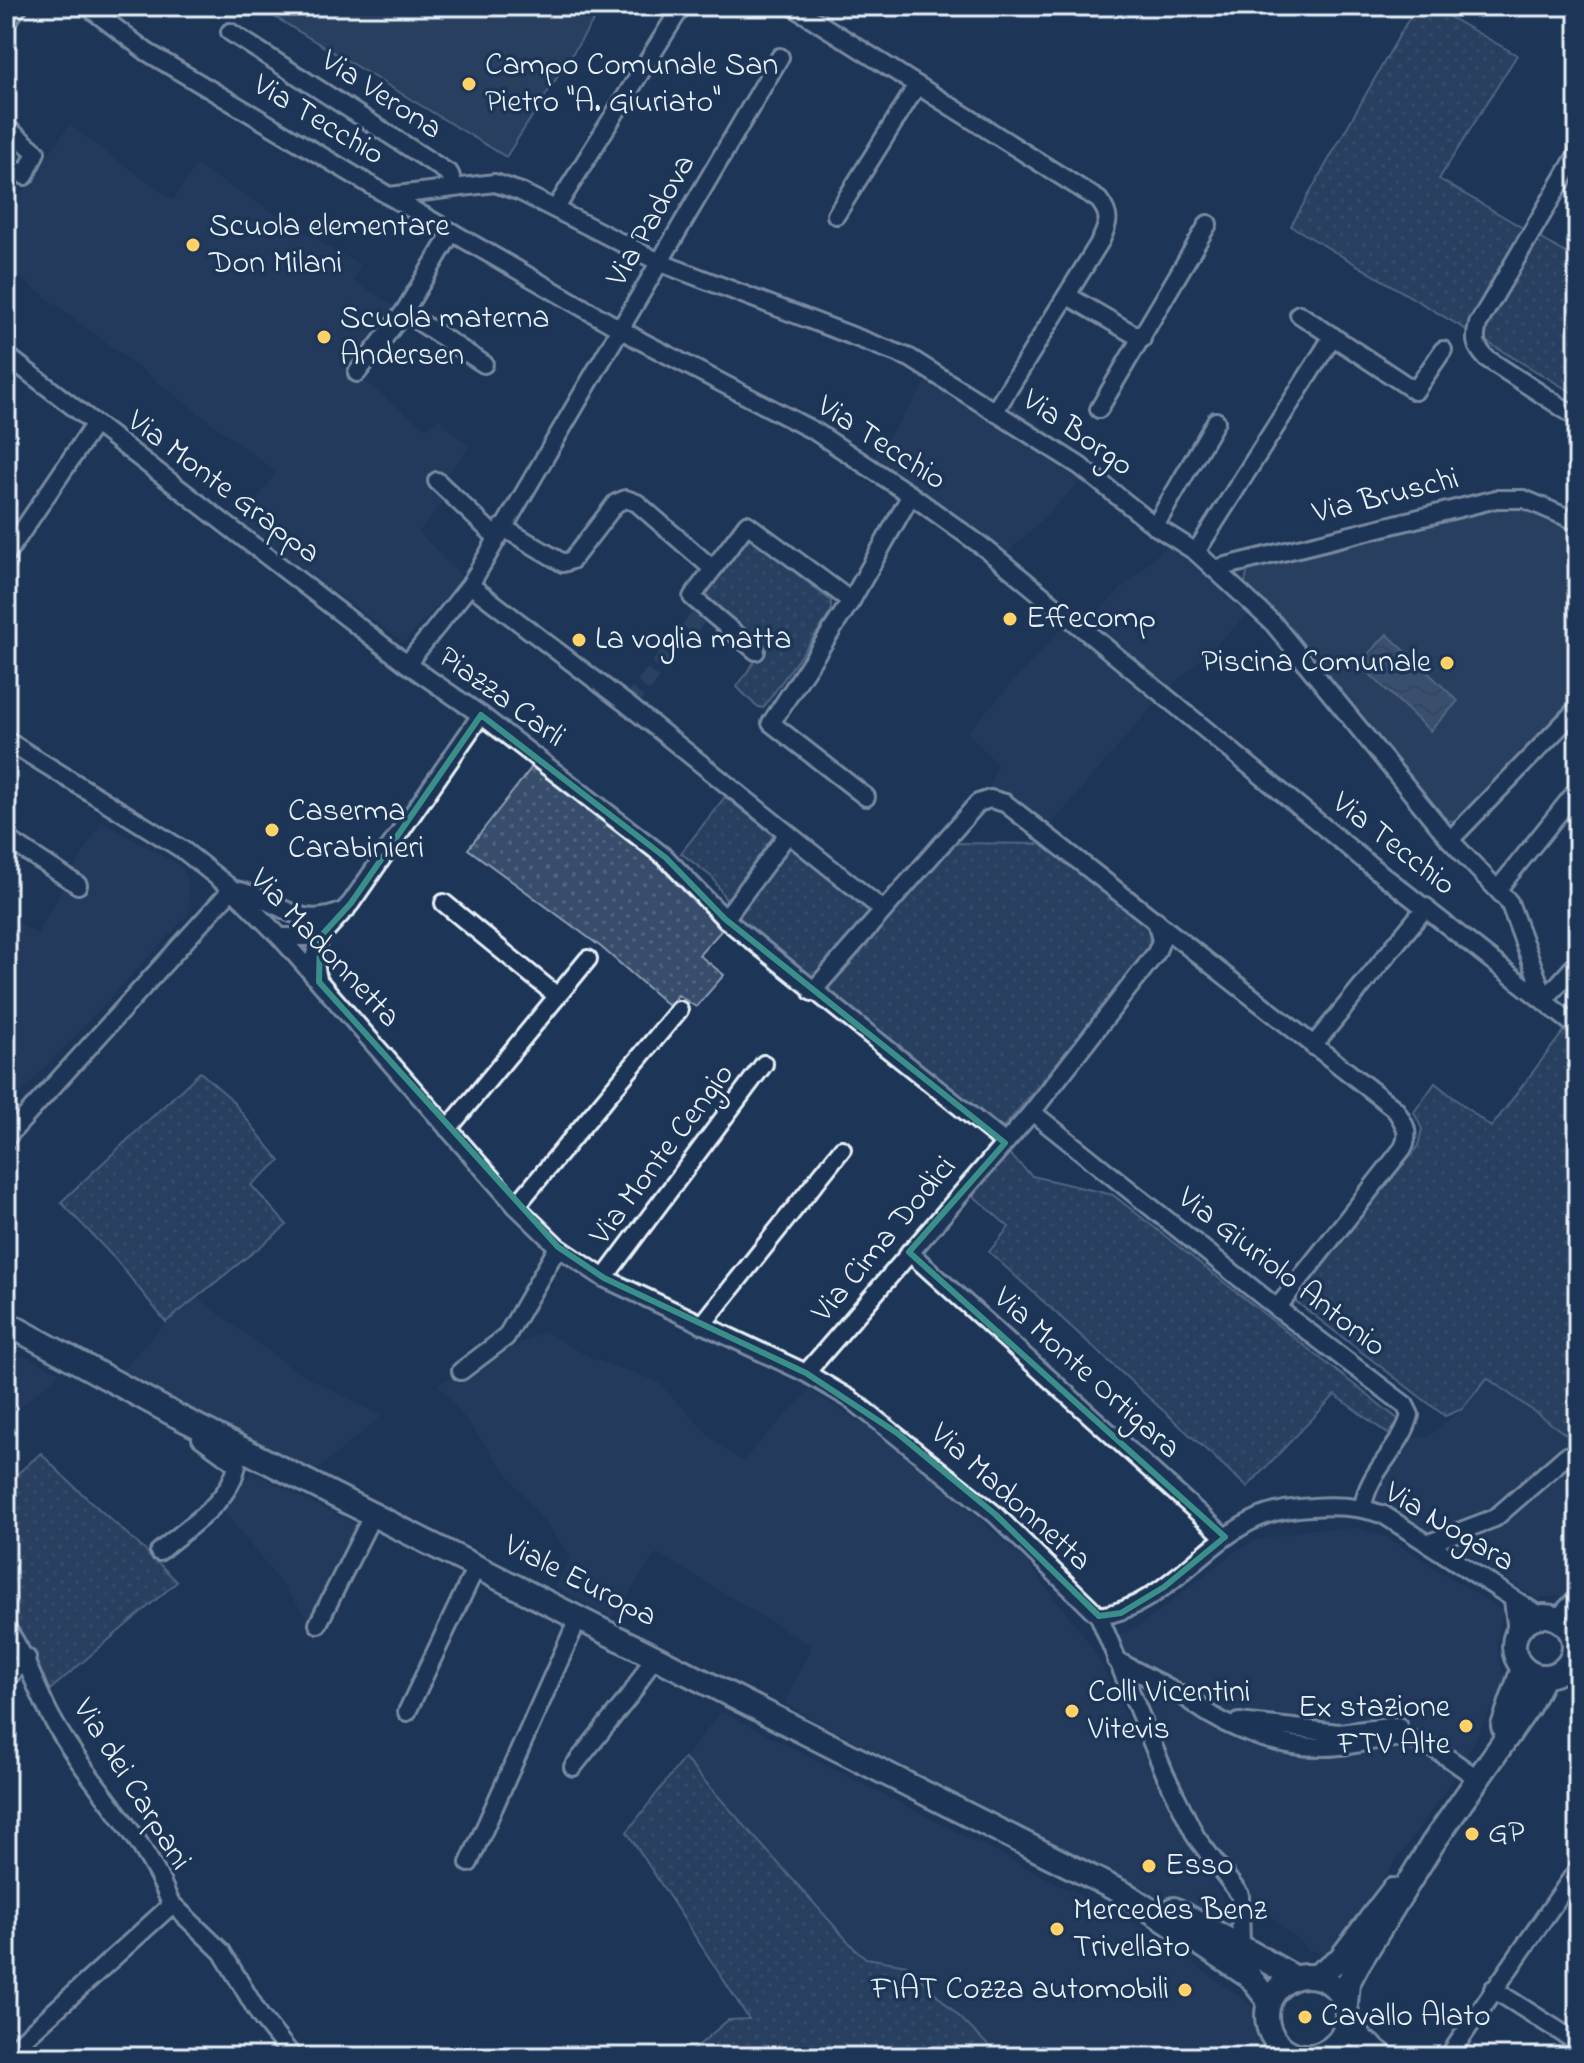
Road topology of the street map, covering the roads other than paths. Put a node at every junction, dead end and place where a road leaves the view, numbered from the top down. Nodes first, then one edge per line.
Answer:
1 (19, 6) edge
2 (87, 6) edge
3 (682, 6) edge
4 (792, 6) edge
5 (6, 22) edge
6 (230, 32) dead end
7 (780, 57) dead end
8 (916, 87) junction
9 (6, 127) edge
10 (1578, 153) edge
11 (6, 163) edge
12 (454, 187) junction
13 (389, 196) junction
14 (556, 208) junction
15 (836, 215) dead end
16 (1208, 224) dead end
17 (452, 232) junction
18 (661, 263) junction
19 (1068, 296) junction
20 (404, 312) junction
21 (1299, 314) dead end
22 (621, 330) junction
23 (1333, 336) junction
24 (1142, 339) junction
25 (1443, 350) dead end
26 (6, 355) edge
27 (484, 364) dead end
28 (357, 373) dead end
29 (1099, 409) dead end
30 (995, 411) junction
31 (1578, 418) edge
32 (1216, 421) dead end
33 (94, 425) junction
34 (437, 481) dead end
35 (911, 495) junction
36 (1575, 514) edge
37 (1155, 526) junction
38 (499, 532) junction
39 (1196, 552) junction
40 (6, 555) edge
41 (713, 569) junction
42 (1214, 569) junction
43 (470, 585) junction
44 (851, 601) junction
45 (756, 651) dead end
46 (407, 664) junction
47 (1578, 708) edge
48 (481, 715) junction
49 (6, 740) edge
50 (1578, 789) edge
51 (866, 797) dead end
52 (787, 835) junction
53 (6, 838) edge
54 (1450, 840) junction
55 (78, 885) dead end
56 (232, 889) junction
57 (1498, 889) junction
58 (444, 903) dead end
59 (1426, 907) junction
60 (883, 910) junction
61 (1154, 918) junction
62 (725, 919) junction
63 (318, 928) junction
64 (280, 937) junction
65 (1190, 945) junction
66 (1156, 953) junction
67 (588, 959) dead end
68 (1578, 962) edge
69 (319, 982) junction
70 (812, 992) junction
71 (556, 995) junction
72 (1545, 999) junction
73 (679, 1010) dead end
74 (1578, 1028) edge
75 (1313, 1046) junction
76 (764, 1064) dead end
77 (1032, 1112) junction
78 (448, 1129) junction
79 (6, 1138) edge
80 (1005, 1143) junction
81 (842, 1149) dead end
82 (516, 1206) junction
83 (558, 1247) junction
84 (909, 1252) junction
85 (604, 1278) junction
86 (1277, 1308) junction
87 (6, 1323) edge
88 (702, 1325) junction
89 (461, 1371) dead end
90 (806, 1373) junction
91 (177, 1416) junction
92 (1578, 1453) edge
93 (1363, 1507) junction
94 (374, 1512) junction
95 (1225, 1537) junction
96 (1429, 1543) junction
97 (159, 1552) dead end
98 (477, 1565) junction
99 (1513, 1600) junction
100 (1578, 1601) edge
101 (1099, 1616) junction
102 (579, 1617) junction
103 (318, 1624) dead end
104 (6, 1627) edge
105 (1517, 1632) junction
106 (1569, 1640) edge
107 (654, 1656) junction
108 (27, 1658) junction
109 (1116, 1660) junction
110 (1534, 1672) junction
111 (6, 1679) edge
112 (1191, 1702) junction
113 (407, 1712) dead end
114 (1398, 1726) dead end
115 (573, 1767) dead end
116 (1482, 1769) junction
117 (1433, 1843) junction
118 (469, 1863) dead end
119 (1578, 1869) edge
120 (1573, 1887) edge
121 (1127, 1895) junction
122 (170, 1902) junction
123 (1241, 1949) junction
124 (1305, 1977) junction
125 (1493, 1989) junction
126 (1269, 2001) junction
127 (1346, 2012) junction
128 (1578, 2043) edge
129 (1332, 2047) junction
130 (1276, 2050) edge
131 (6, 2055) edge
132 (1309, 2056) edge
133 (293, 2057) edge
134 (1375, 2057) edge
135 (1384, 2057) edge
136 (1448, 2057) edge

1 - 5 street
2 - 13 street, Via Tecchio
3 - 14 street
4 - 8 street
6 - 12 street, Via Verona
7 - 18 street, Via Padova
8 - 15 street
8 - 19 street
9 - 11 street
10 - 31 street
12 - 13 street, Via Borgo
12 - 14 street, Via Borgo
13 - 17 street, Via Tecchio
14 - 18 street, Via Borgo
16 - 24 street
17 - 20 street
17 - 22 street, Via Tecchio
18 - 22 street, Via Padova
18 - 30 street, Via Borgo
19 - 24 street
19 - 30 street
20 - 27 street
20 - 28 street
21 - 23 street
22 - 35 street, Via Tecchio
22 - 38 street, Via Padova
23 - 25 street
23 - 39 street
24 - 29 street
26 - 33 street, Via Monte Grappa
30 - 37 street, Via Borgo
32 - 37 street
33 - 40 street
33 - 46 street, Via Monte Grappa
34 - 38 street
35 - 44 street
35 - 59 street, Via Tecchio
36 - 42 street, Via Bruschi
37 - 39 street, Via Borgo
38 - 41 street
38 - 43 street, Piazza Carli
39 - 42 street, Via Borgo
41 - 44 street
41 - 45 street
42 - 54 street, Via Borgo
43 - 46 street, Piazza Carli
43 - 52 street
44 - 51 street
46 - 48 street, Piazza Carli
47 - 54 street
48 - 62 street, Piazza Carli
48 - 63 street
49 - 56 street, Via Madonnetta
50 - 57 street
52 - 60 street
52 - 62 street
53 - 55 street
54 - 57 street, Via Borgo
56 - 63 street
56 - 64 street, Via Madonnetta
56 - 79 street
57 - 72 street, Via Borgo
58 - 71 street
59 - 72 street, Via Tecchio
59 - 75 street
60 - 61 street
60 - 70 street
61 - 65 street
61 - 66 street
62 - 70 street, Piazza Carli
63 - 64 street
63 - 69 street
64 - 69 street, Via Madonnetta
65 - 66 street
65 - 75 street
66 - 77 street, Via Cima Dodici
67 - 71 street
68 - 72 street
69 - 78 street, Via Madonnetta
70 - 80 street, Piazza Carli
71 - 78 street
72 - 74 street, Via Tecchio
73 - 82 street
75 - 86 street
76 - 85 street, Via Monte Cengio
77 - 80 street, Via Cima Dodici
77 - 86 street, Via Giuriolo Antonio
78 - 82 street, Via Madonnetta
80 - 84 street, Via Cima Dodici
81 - 88 street
82 - 83 street, Via Madonnetta
83 - 85 street, Via Madonnetta
83 - 89 street
84 - 90 street, Via Cima Dodici
84 - 95 street, Via Monte Ortigara
85 - 88 street, Via Madonnetta
86 - 93 street, Via Giuriolo Antonio
87 - 91 main road, Viale Europa
88 - 90 street, Via Madonnetta
90 - 101 street, Via Madonnetta
91 - 94 main road, Viale Europa
91 - 97 street
92 - 96 street
93 - 95 street, Via Nogara
93 - 96 street, Via Nogara
94 - 98 main road, Viale Europa
94 - 103 street
95 - 101 street, Via Nogara
96 - 99 street, Via Nogara
98 - 102 main road, Viale Europa
98 - 113 street
99 - 105 street, Via Nogara
99 - 106 street, Via Nogara
100 - 106 main road
101 - 109 street, Via Madonnetta
102 - 107 main road, Viale Europa
102 - 118 street
104 - 108 street, Via dei Carpani
105 - 106 main road
105 - 110 main road
106 - 110 main road
107 - 115 street
107 - 121 main road, Viale Europa
108 - 111 street
108 - 122 street, Via dei Carpani
109 - 112 street
109 - 123 street, Via Madonnetta
110 - 116 main road
112 - 114 street
112 - 116 street
116 - 117 main road
117 - 124 main road
117 - 127 main road
119 - 120 street
120 - 125 street
121 - 123 main road, Viale Europa
121 - 126 main road, Viale Europa
122 - 131 street, Via dei Carpani
122 - 133 street
123 - 124 main road, Viale Europa
124 - 126 main road
124 - 127 main road
125 - 128 street
125 - 136 street
126 - 130 main road
127 - 129 main road
127 - 135 main road
129 - 132 main road
129 - 134 main road
130 - 132 main road

